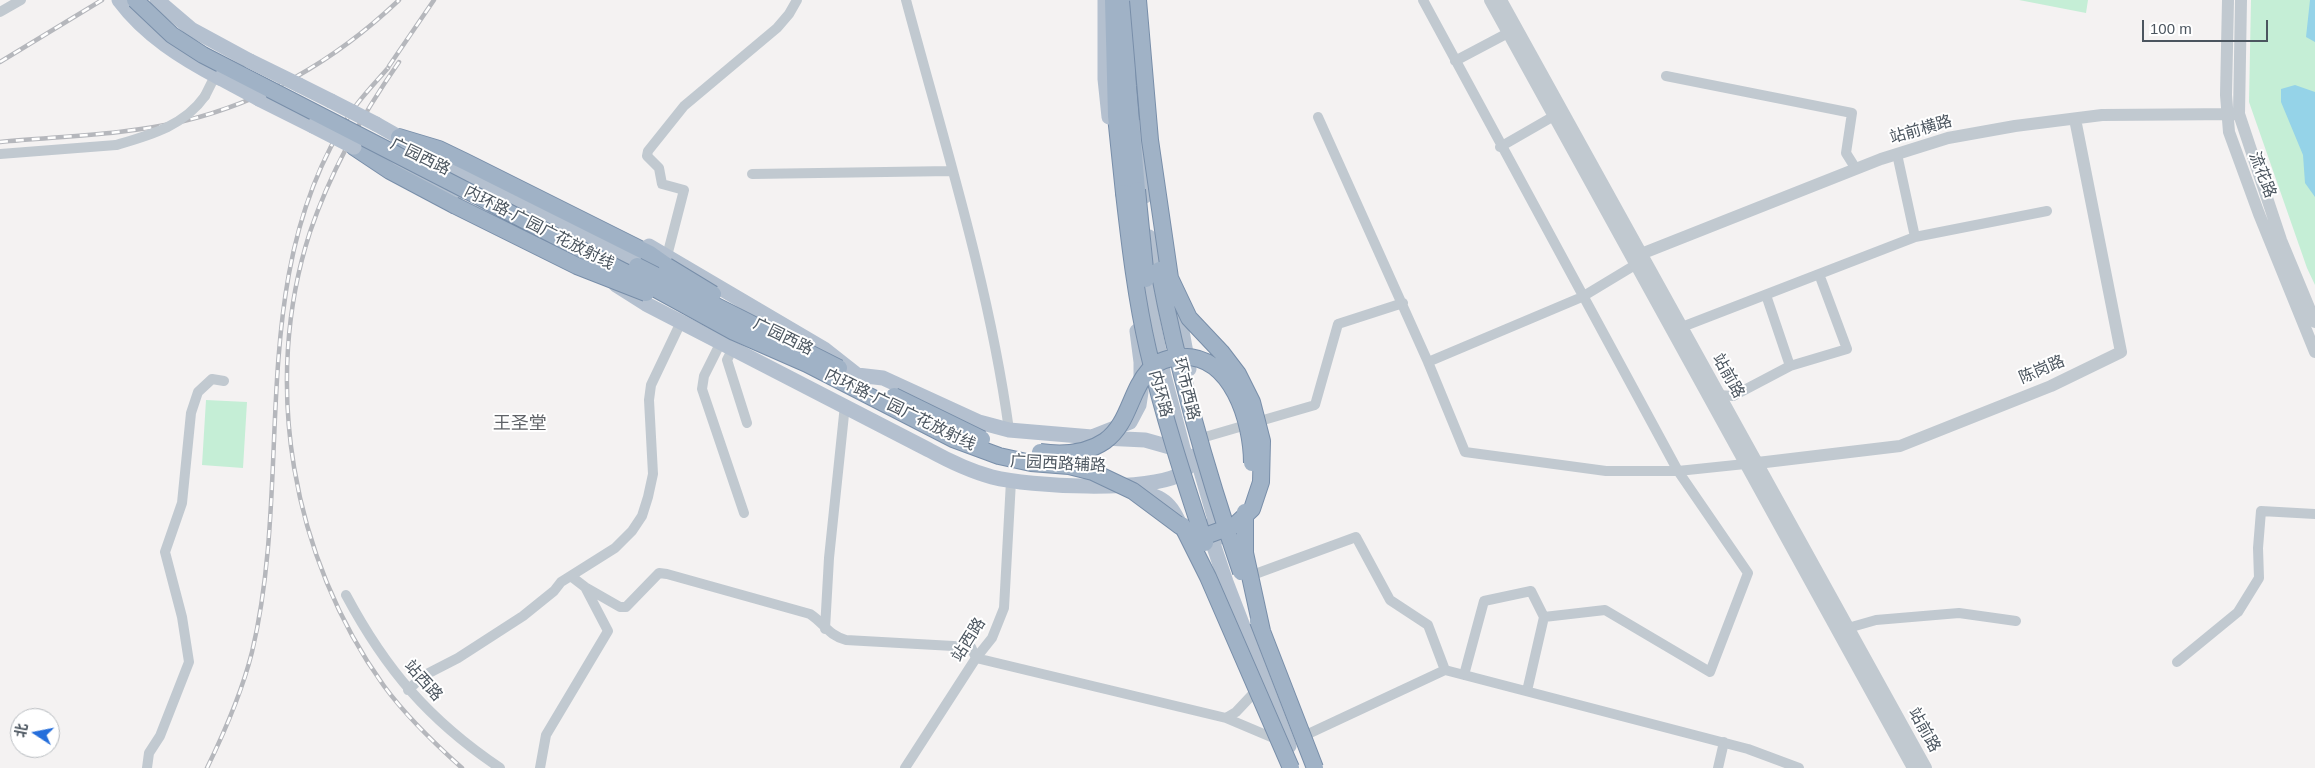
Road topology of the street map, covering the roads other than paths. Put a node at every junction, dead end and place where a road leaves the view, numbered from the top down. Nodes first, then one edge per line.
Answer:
1 (21, 0) edge
2 (150, 0) edge
3 (156, 0) edge
4 (797, 0) edge
5 (906, 0) edge
6 (1104, 0) edge
7 (1112, 0) edge
8 (1119, 0) edge
9 (1124, 0) edge
10 (1131, 0) edge
11 (1136, 0) edge
12 (1146, 0) edge
13 (1423, 0) edge
14 (1490, 0) edge
15 (1501, 0) edge
16 (2228, 0) edge
17 (2242, 0) edge
18 (125, 1) edge
19 (0, 12) edge
20 (1508, 32) junction
21 (1455, 62) junction
22 (1666, 76) dead end
23 (217, 77) junction
24 (2233, 114) junction
25 (1554, 116) junction
26 (1318, 117) dead end
27 (2075, 119) junction
28 (399, 137) junction
29 (1500, 146) junction
30 (354, 147) junction
31 (0, 154) edge
32 (1150, 154) junction
33 (1897, 154) junction
34 (1856, 169) junction
35 (952, 171) junction
36 (752, 174) dead end
37 (2047, 211) dead end
38 (1137, 233) junction
39 (1121, 234) junction
40 (1915, 236) junction
41 (1168, 248) junction
42 (1151, 250) junction
43 (667, 256) junction
44 (582, 257) junction
45 (1638, 259) junction
46 (652, 268) junction
47 (694, 273) junction
48 (1820, 274) junction
49 (1766, 295) junction
50 (1582, 297) junction
51 (1403, 303) junction
52 (693, 310) junction
53 (681, 322) junction
54 (2315, 322) edge
55 (1682, 327) junction
56 (730, 341) junction
57 (809, 352) junction
58 (2315, 352) edge
59 (1428, 362) junction
60 (1790, 366) junction
61 (857, 375) junction
62 (224, 381) dead end
63 (821, 393) junction
64 (1714, 397) junction
65 (845, 405) junction
66 (1246, 422) joint
67 (747, 423) dead end
68 (1009, 430) junction
69 (1092, 437) junction
70 (1194, 446) junction
71 (1751, 463) junction
72 (1678, 471) junction
73 (1011, 481) junction
74 (1095, 486) junction
75 (744, 513) dead end
76 (2315, 514) edge
77 (1222, 557) junction
78 (572, 577) junction
79 (1248, 577) junction
80 (586, 587) junction
81 (346, 596) dead end
82 (1214, 600) junction
83 (1544, 617) junction
84 (2016, 621) dead end
85 (1848, 628) junction
86 (825, 629) junction
87 (1262, 631) junction
88 (976, 658) junction
89 (2177, 662) dead end
90 (1445, 670) junction
91 (1464, 675) junction
92 (1264, 683) junction
93 (408, 690) junction
94 (1527, 691) junction
95 (1250, 692) junction
96 (1226, 718) junction
97 (1308, 734) junction
98 (1271, 737) junction
99 (1724, 742) junction
100 (147, 768) edge
101 (500, 768) edge
102 (540, 768) edge
103 (905, 768) edge
104 (1286, 768) edge
105 (1292, 768) edge
106 (1298, 768) edge
107 (1307, 768) edge
108 (1315, 768) edge
109 (1322, 768) edge
110 (1718, 768) edge
111 (1798, 768) edge
112 (1913, 768) edge
113 (1926, 768) edge

1 - 19 street
2 - 57 highway, 内环路-广园广花放射线, bridge
3 - 28 main road, 广园西路, bridge
4 - 43 street
5 - 35 street
6 - 39 main road
7 - 70 highway, 内环路, bridge
8 - 38 main road, 环市西路
9 - 70 highway, bridge
10 - 87 highway, 内环路, bridge
11 - 32 main road, 环市西路
11 - 56 highway, 内环路-广园广花放射线, bridge
12 - 32 main road
13 - 21 street
14 - 20 street, 站前路
15 - 45 street, 站前路
16 - 24 street, 流花路
17 - 24 street, 流花路
18 - 23 main road, 广园西路
18 - 52 highway, 内环路-广园广花放射线, bridge
20 - 21 street
20 - 25 street, 站前路
21 - 29 street
22 - 34 street
23 - 30 main road, 广园西路, bridge
23 - 31 street, bridge
24 - 27 street, 站前横路
24 - 54 street, 流花路
24 - 58 street, 流花路
25 - 29 street
25 - 45 street, 站前路
26 - 51 street
27 - 33 street, 站前横路
27 - 71 street, 陈岗路
28 - 43 main road
28 - 46 main road, 广园西路
28 - 57 highway, bridge
29 - 50 street
30 - 44 main road, 广园西路
30 - 52 highway, bridge
32 - 41 main road
32 - 42 main road, 环市西路
33 - 34 street, 站前横路
33 - 40 street
34 - 45 street, 站前横路
35 - 36 street
35 - 68 street
37 - 40 street
38 - 39 main road
38 - 70 main road, 环市西路
39 - 69 main road
40 - 48 street
41 - 42 main road
41 - 70 main road
42 - 70 main road, 环市西路
43 - 47 main road
44 - 53 main road, 广园西路辅路
44 - 63 main road, 广园西路
45 - 50 street
45 - 55 street, 站前路
45 - 64 street, 站前路
46 - 47 main road
46 - 61 main road, 广园西路
47 - 61 main road
48 - 49 street
48 - 60 street
49 - 55 street
49 - 60 street
50 - 59 street
50 - 72 street
51 - 59 street
51 - 70 street
52 - 56 highway, 内环路-广园广花放射线, bridge
53 - 56 main road, 广园西路辅路
53 - 78 street
55 - 64 street, 站前路
56 - 63 main road, 广园西路辅路
56 - 67 street
56 - 75 street
56 - 105 highway, bridge
57 - 66 highway, 内环路-广园广花放射线, bridge
59 - 72 street
60 - 64 street
61 - 68 main road, 广园西路辅路
62 - 100 street
63 - 65 main road, 广园西路辅路
64 - 71 street, 站前路
65 - 73 main road, 广园西路辅路
65 - 86 street
66 - 87 highway, 内环路, bridge
68 - 69 main road, 广园西路辅路
69 - 70 main road, 广园西路辅路
70 - 74 main road, 广园西路辅路
70 - 77 main road, 环市西路
70 - 79 main road
70 - 105 highway, 内环路, bridge
71 - 72 street
71 - 85 street, 站前路
71 - 112 street, 站前路
72 - 83 street
73 - 74 main road, 广园西路辅路
73 - 88 street, 站西路
74 - 82 main road
76 - 89 street
77 - 82 main road
77 - 92 main road, 环市西路
77 - 107 main road, 环市西路
78 - 80 street
78 - 93 street
79 - 90 street
79 - 97 main road
80 - 86 street
80 - 102 street
81 - 93 street, 站西路
82 - 95 main road
83 - 91 street
83 - 94 street
84 - 85 street
85 - 113 street, 站前路
86 - 88 street
87 - 108 highway, 内环路, bridge
88 - 96 street
88 - 103 street, 站西路
90 - 91 street
90 - 97 street
91 - 94 street
92 - 95 street
92 - 106 main road, 环市西路
93 - 101 street, 站西路
94 - 99 street
95 - 96 street
95 - 98 main road
96 - 98 street
97 - 109 main road
98 - 104 main road
99 - 110 street
99 - 111 street

